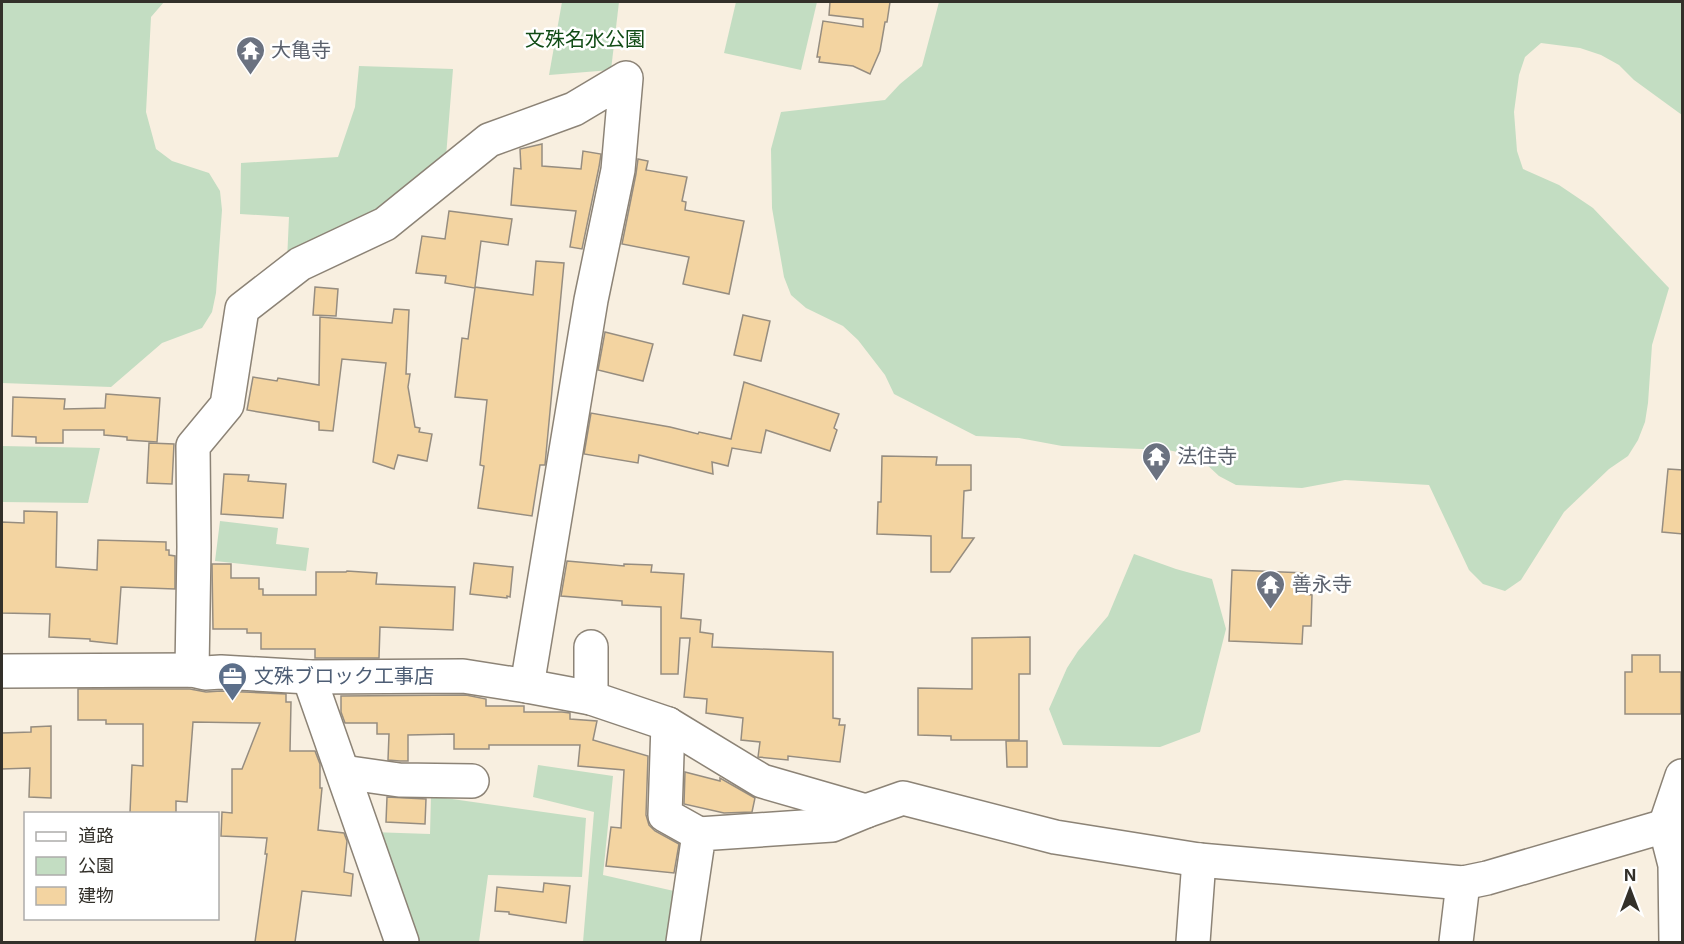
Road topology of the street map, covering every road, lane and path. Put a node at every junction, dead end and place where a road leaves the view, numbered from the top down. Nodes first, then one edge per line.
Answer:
1 (591, 647) dead end
2 (192, 670) junction
3 (2, 671) edge
4 (309, 677) junction
5 (527, 686) junction
6 (591, 698) junction
7 (668, 724) junction
8 (343, 772) junction
9 (1683, 776) edge
10 (472, 781) dead end
11 (866, 811) junction
12 (1665, 826) junction
13 (699, 834) junction
14 (1199, 860) junction
15 (1679, 865) edge
16 (1463, 883) junction
17 (402, 942) edge
18 (683, 942) edge
19 (1193, 942) edge
20 (1456, 942) edge
21 (1676, 942) edge

1 - 6 street
2 - 3 street
2 - 4 street
2 - 5 street
4 - 5 street
4 - 8 street
5 - 6 street
6 - 7 street
7 - 11 street
7 - 13 street
8 - 10 street
8 - 17 street
9 - 12 street
11 - 13 street
11 - 14 street
12 - 15 street
12 - 16 street
13 - 18 street
14 - 16 street
14 - 19 street
15 - 21 street
16 - 20 street

